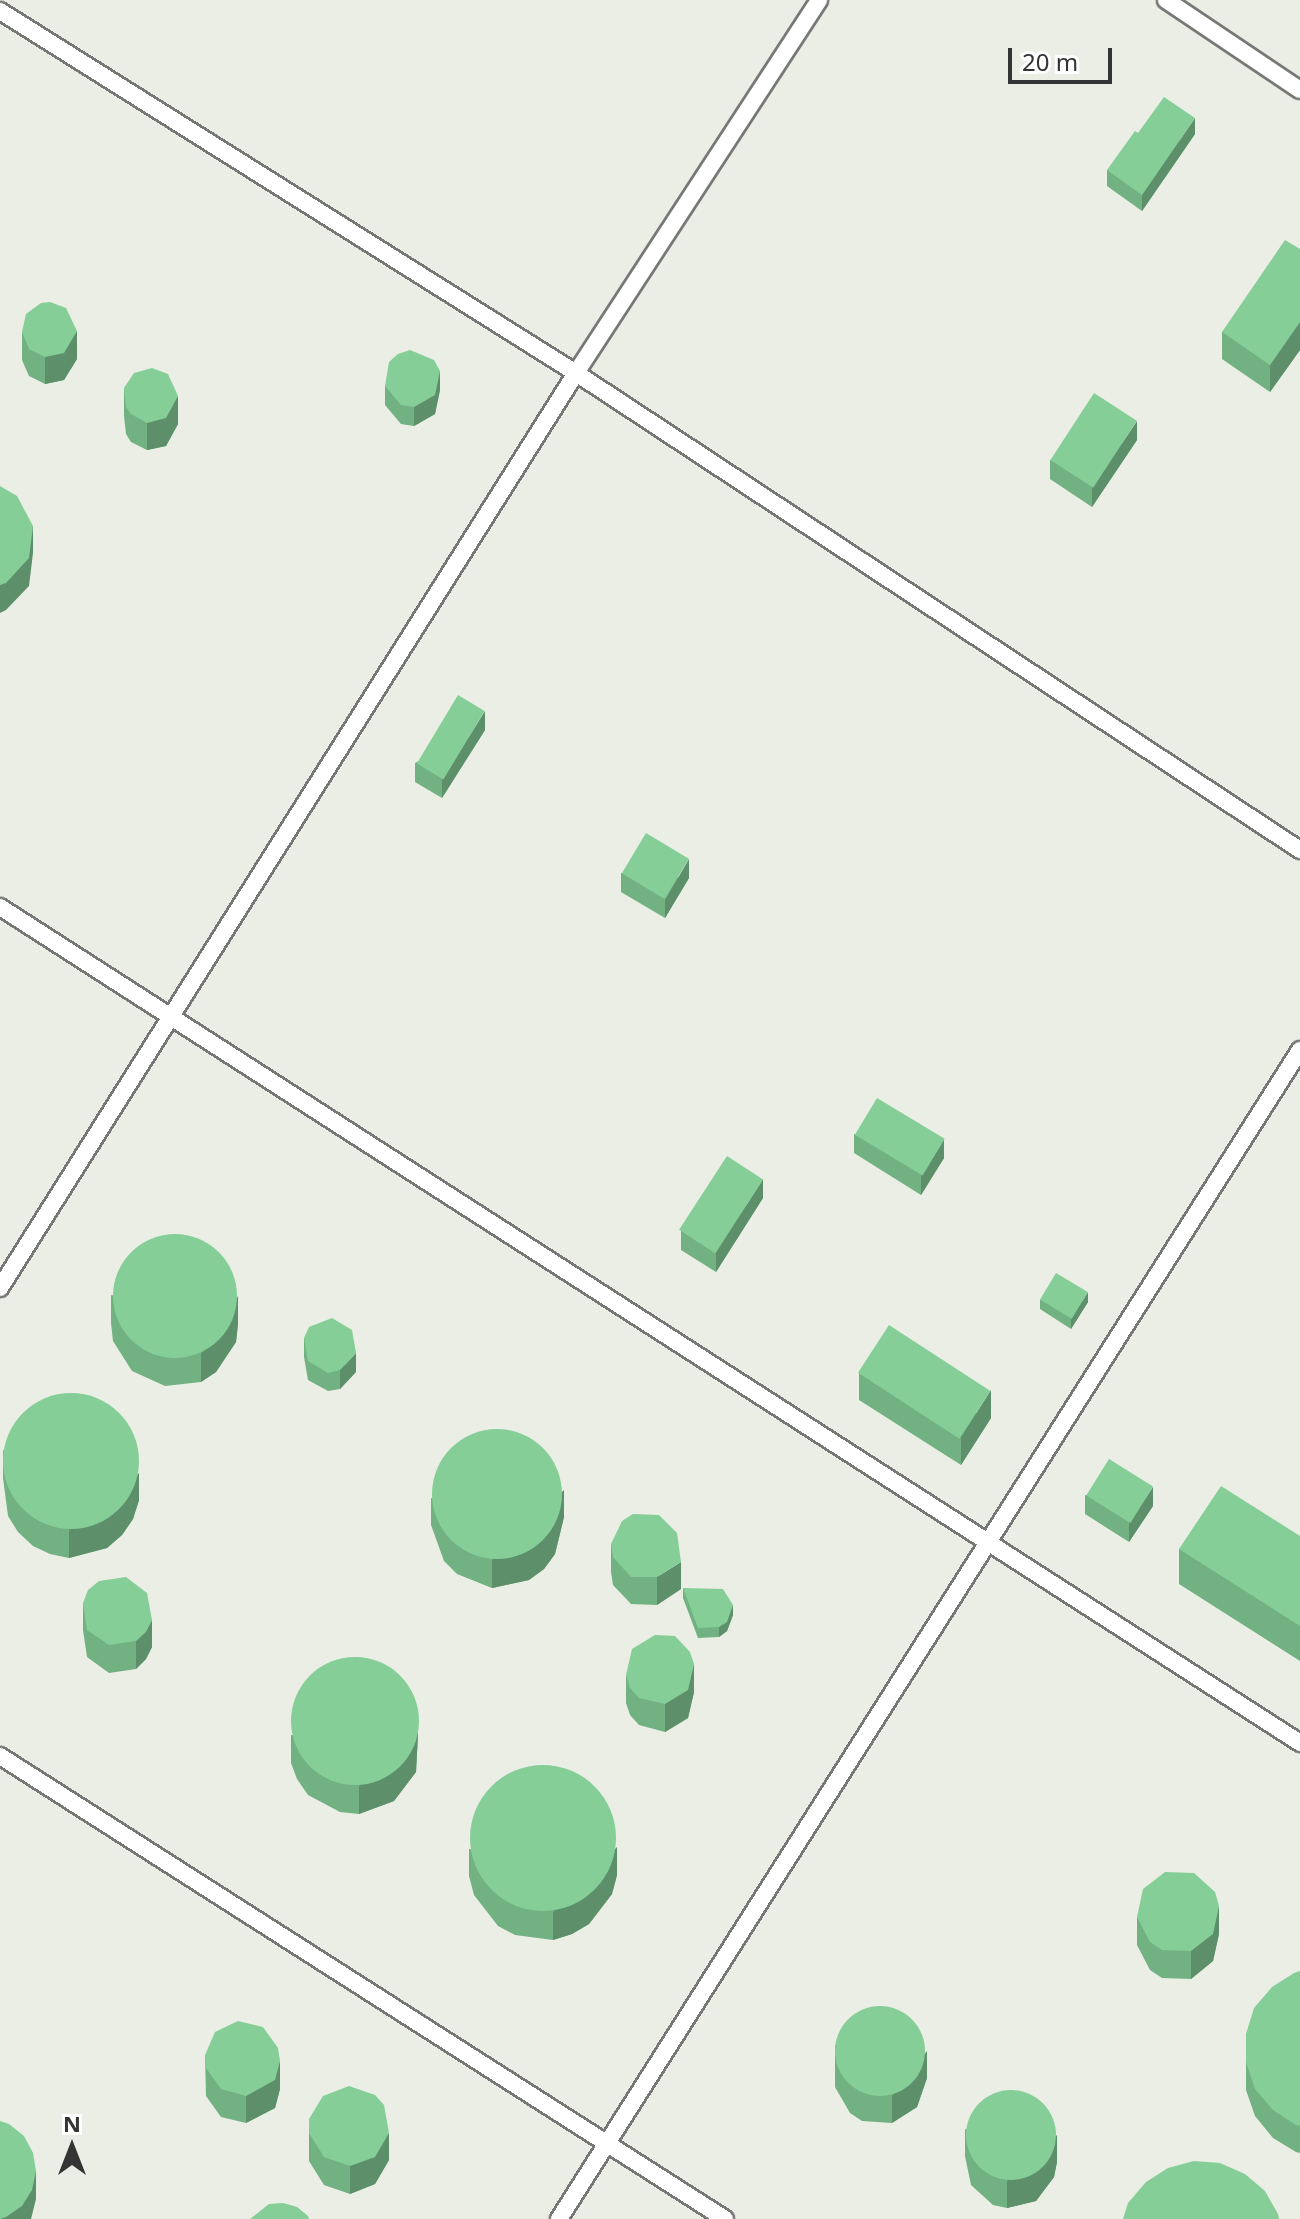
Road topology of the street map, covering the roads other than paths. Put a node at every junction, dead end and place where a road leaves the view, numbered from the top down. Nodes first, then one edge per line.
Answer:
1 (819, 0) edge
2 (1166, 0) edge
3 (0, 11) edge
4 (1300, 90) edge
5 (576, 373) junction
6 (1300, 850) edge
7 (0, 907) edge
8 (169, 1015) junction
9 (1300, 1050) edge
10 (0, 1288) edge
11 (990, 1544) junction
12 (1300, 1743) edge
13 (0, 1756) edge
14 (608, 2144) junction
15 (559, 2219) edge
16 (725, 2219) edge

1 - 5 lane
2 - 4 lane
3 - 5 lane
5 - 6 lane
5 - 8 lane
7 - 8 lane
8 - 10 lane
8 - 11 lane
9 - 11 lane
11 - 12 lane
11 - 14 lane
13 - 14 lane
14 - 15 lane
14 - 16 lane

